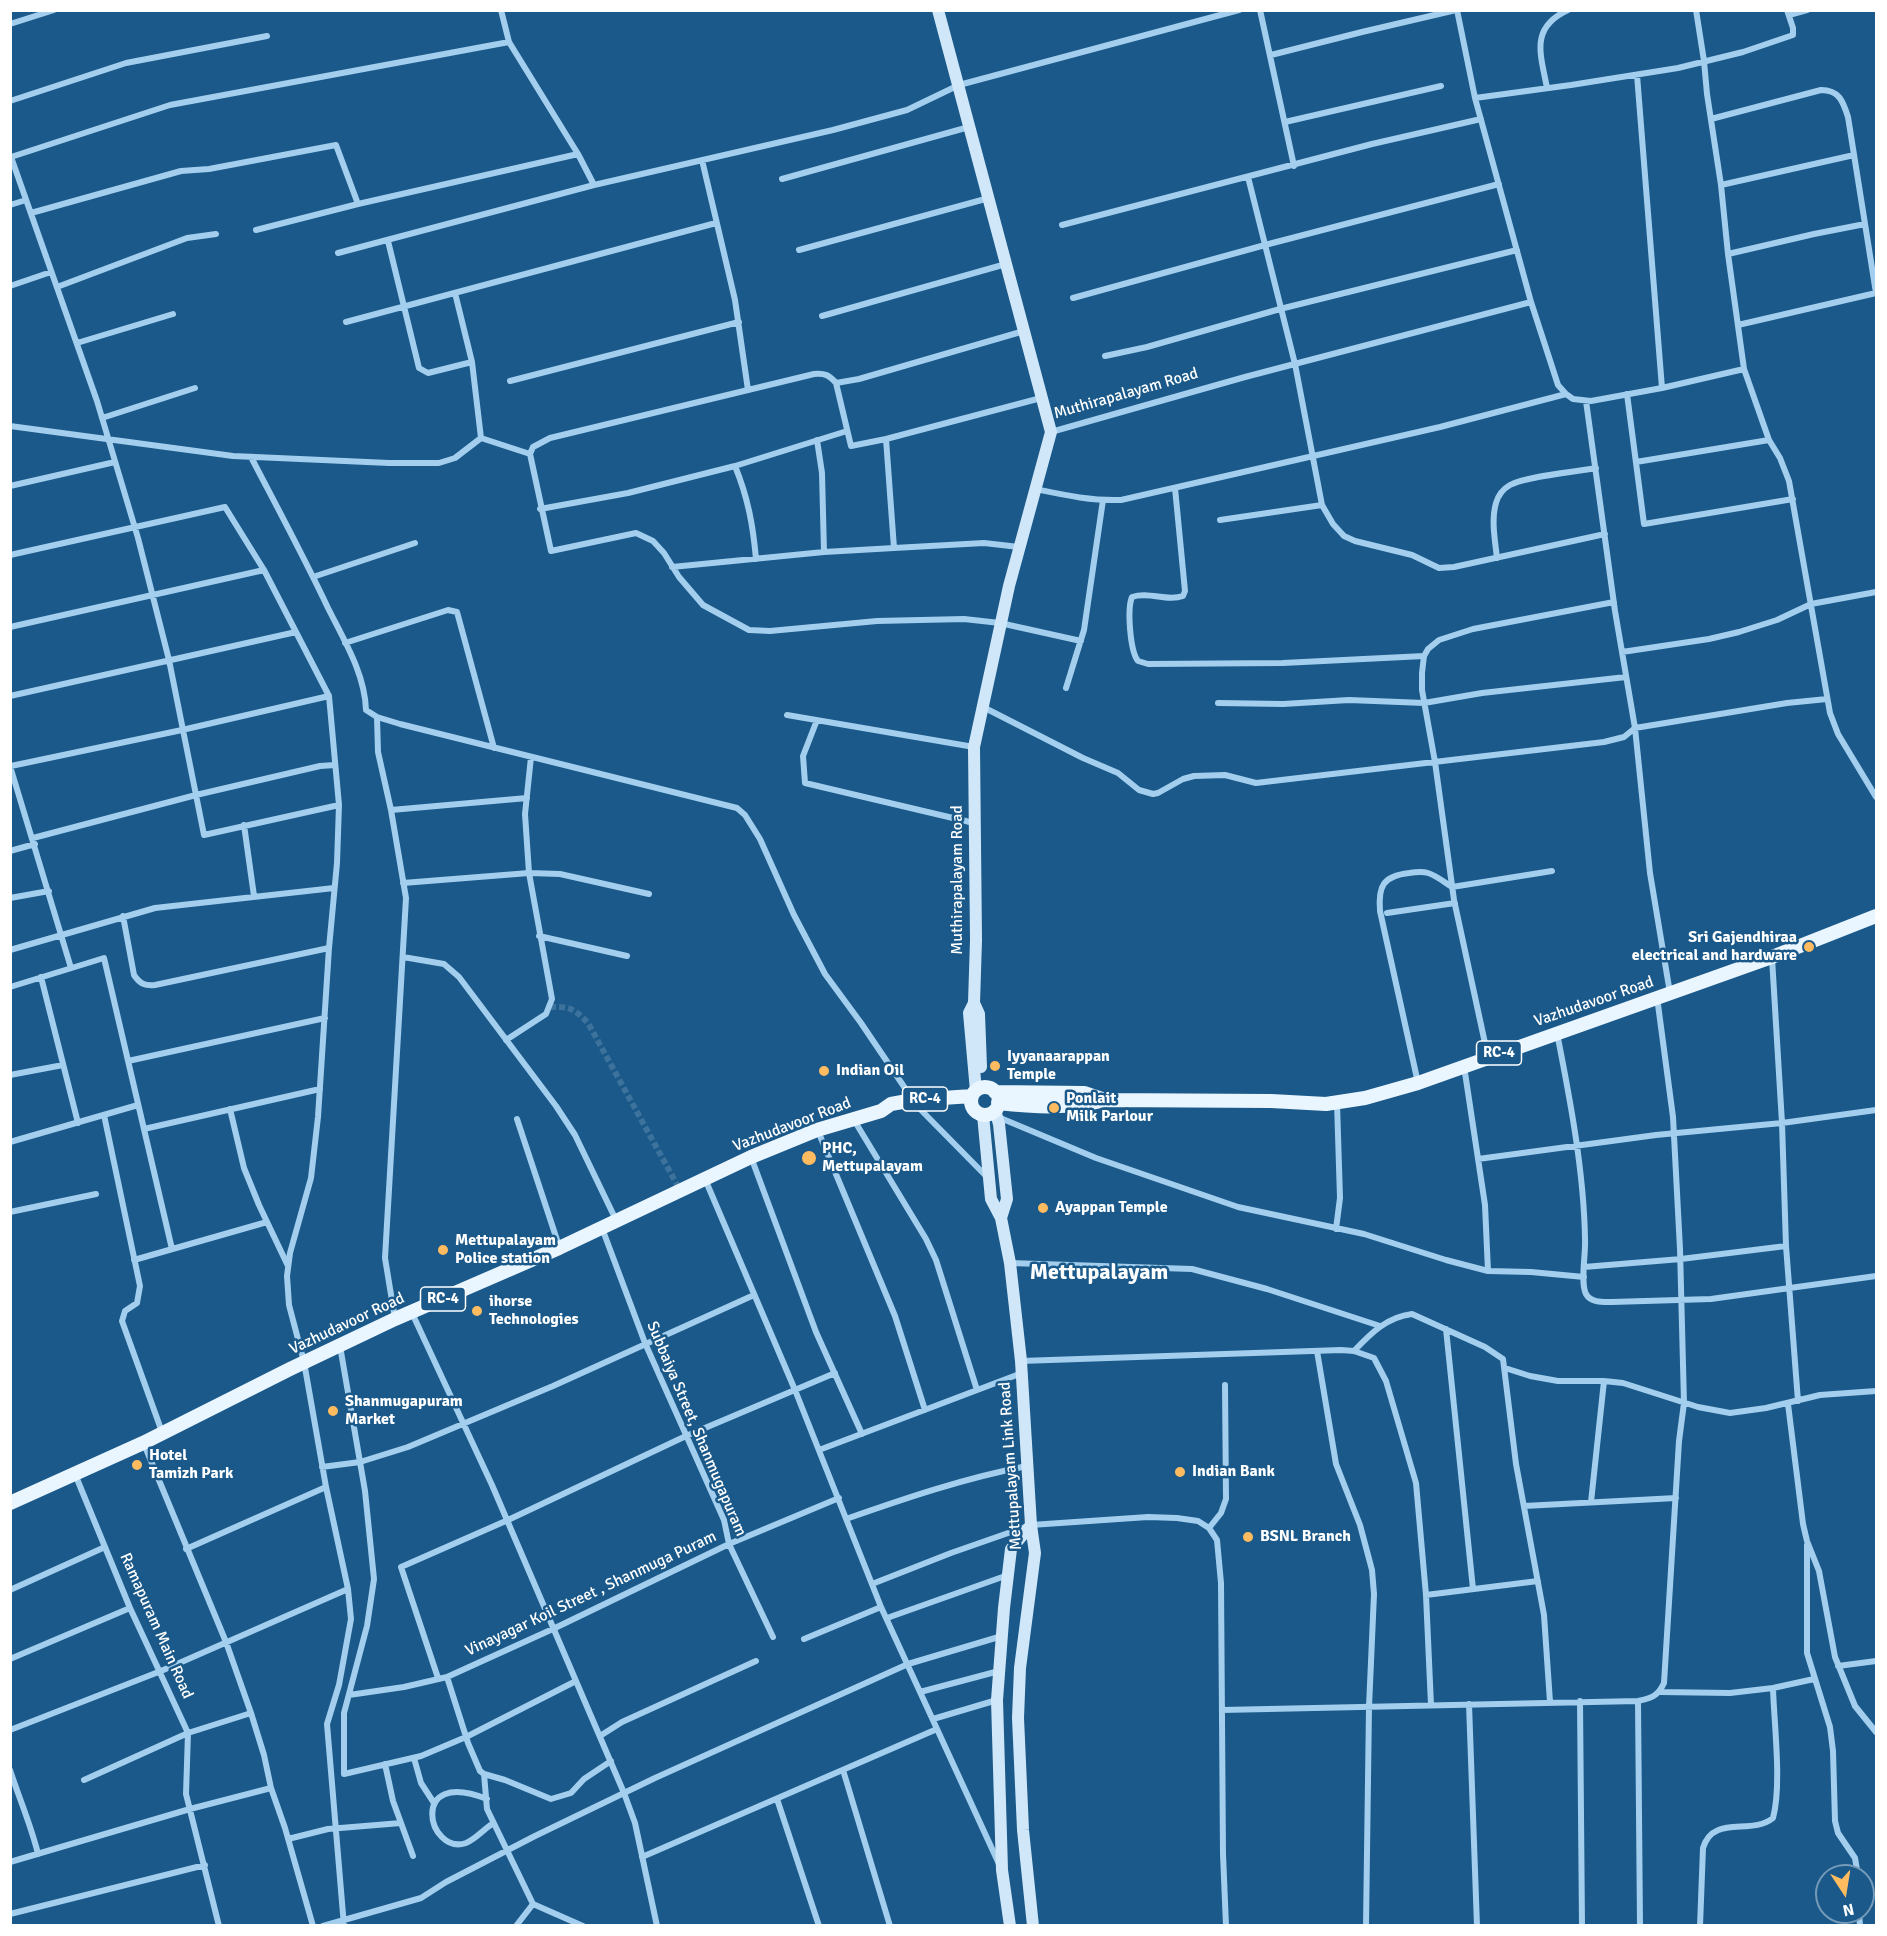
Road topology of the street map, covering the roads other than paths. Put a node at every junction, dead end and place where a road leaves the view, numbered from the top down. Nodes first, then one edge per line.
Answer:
1 (54, 10) edge
2 (501, 10) edge
3 (938, 10) edge
4 (1239, 10) edge
5 (1260, 10) edge
6 (1457, 10) edge
7 (1568, 10) edge
8 (1696, 10) edge
9 (1807, 10) edge
10 (1788, 13) edge
11 (10, 24) edge
12 (267, 36) dead end
13 (509, 42) junction
14 (1271, 55) junction
15 (1704, 61) junction
16 (1637, 75) junction
17 (959, 85) junction
18 (1441, 86) dead end
19 (1547, 88) junction
20 (1475, 98) junction
21 (10, 101) edge
22 (1481, 119) junction
23 (1711, 119) junction
24 (1285, 122) junction
25 (970, 127) junction
26 (578, 154) junction
27 (1854, 155) junction
28 (702, 160) junction
29 (1294, 166) junction
30 (1248, 177) junction
31 (782, 179) dead end
32 (1499, 184) junction
33 (594, 185) junction
34 (1721, 185) junction
35 (989, 198) junction
36 (26, 200) junction
37 (358, 204) junction
38 (10, 206) edge
39 (31, 213) junction
40 (716, 223) junction
41 (1062, 225) dead end
42 (1865, 225) junction
43 (256, 230) dead end
44 (216, 234) dead end
45 (388, 241) junction
46 (1264, 245) junction
47 (799, 250) dead end
48 (1517, 250) junction
49 (338, 253) dead end
50 (1728, 255) junction
51 (1006, 264) junction
52 (51, 272) junction
53 (10, 286) edge
54 (57, 287) junction
55 (455, 293) junction
56 (1876, 293) edge
57 (1073, 298) dead end
58 (1531, 302) junction
59 (404, 307) junction
60 (1280, 309) junction
61 (173, 314) dead end
62 (822, 316) dead end
63 (346, 322) dead end
64 (739, 322) junction
65 (1738, 325) junction
66 (1025, 331) junction
67 (77, 343) junction
68 (1105, 356) dead end
69 (472, 362) junction
70 (1295, 364) junction
71 (1744, 369) junction
72 (510, 381) dead end
73 (836, 383) junction
74 (195, 388) dead end
75 (1662, 388) junction
76 (748, 390) junction
77 (1566, 394) junction
78 (1627, 394) junction
79 (1043, 398) junction
80 (1586, 401) junction
81 (102, 418) junction
82 (10, 426) edge
83 (847, 431) junction
84 (1051, 432) junction
85 (481, 438) junction
86 (108, 439) junction
87 (886, 439) junction
88 (817, 440) junction
89 (1769, 440) junction
90 (530, 454) junction
91 (1311, 455) junction
92 (251, 457) junction
93 (115, 462) junction
94 (1636, 462) junction
95 (735, 466) junction
96 (1596, 468) junction
97 (10, 486) edge
98 (1175, 488) junction
99 (1035, 489) junction
100 (1793, 499) junction
101 (1103, 500) junction
102 (1322, 505) junction
103 (540, 509) junction
104 (1220, 520) dead end
105 (135, 527) junction
106 (1605, 534) junction
107 (415, 543) dead end
108 (1019, 547) junction
109 (894, 548) junction
110 (824, 552) junction
111 (10, 555) edge
112 (1497, 558) junction
113 (756, 559) junction
114 (672, 567) junction
115 (264, 570) junction
116 (313, 577) junction
117 (1876, 592) edge
118 (153, 596) junction
119 (1614, 602) junction
120 (1811, 604) junction
121 (1000, 622) junction
122 (10, 627) edge
123 (296, 632) junction
124 (1081, 641) junction
125 (345, 643) junction
126 (1622, 652) junction
127 (1424, 656) junction
128 (169, 660) junction
129 (1626, 677) junction
130 (1066, 687) dead end
131 (10, 696) edge
132 (329, 696) junction
133 (1827, 699) junction
134 (1218, 703) dead end
135 (1424, 703) junction
136 (980, 709) junction
137 (787, 715) dead end
138 (377, 717) junction
139 (818, 720) junction
140 (1635, 728) junction
141 (182, 730) junction
142 (975, 741) junction
143 (494, 748) junction
144 (531, 757) junction
145 (1435, 762) junction
146 (335, 765) junction
147 (11, 766) edge
148 (12, 778) edge
149 (196, 795) junction
150 (1876, 797) edge
151 (527, 798) junction
152 (339, 805) junction
153 (391, 810) junction
154 (974, 823) junction
155 (244, 825) junction
156 (34, 841) junction
157 (10, 851) edge
158 (1552, 871) dead end
159 (529, 873) junction
160 (403, 883) junction
161 (1452, 887) junction
162 (334, 888) junction
163 (49, 891) junction
164 (649, 894) dead end
165 (254, 896) junction
166 (10, 898) edge
167 (1455, 903) junction
168 (1387, 913) dead end
169 (123, 916) junction
170 (1876, 916) edge
171 (62, 935) junction
172 (539, 936) junction
173 (329, 948) junction
174 (10, 950) edge
175 (627, 956) dead end
176 (403, 957) junction
177 (1772, 957) junction
178 (71, 968) junction
179 (40, 977) junction
180 (10, 987) edge
181 (1664, 995) junction
182 (325, 1018) junction
183 (1557, 1032) junction
184 (506, 1040) junction
185 (1488, 1057) junction
186 (128, 1062) junction
187 (63, 1065) junction
188 (1464, 1065) junction
189 (10, 1075) edge
190 (1418, 1083) junction
191 (320, 1089) junction
192 (986, 1102) junction
193 (1337, 1102) junction
194 (916, 1104) junction
195 (138, 1105) junction
196 (230, 1109) junction
197 (1876, 1110) edge
198 (104, 1115) junction
199 (853, 1118) junction
200 (517, 1119) dead end
201 (78, 1123) junction
202 (1782, 1123) junction
203 (144, 1129) junction
204 (817, 1130) junction
205 (1674, 1134) junction
206 (10, 1142) edge
207 (1576, 1146) junction
208 (751, 1158) junction
209 (1478, 1159) junction
210 (989, 1178) junction
211 (704, 1179) junction
212 (96, 1194) dead end
213 (10, 1212) edge
214 (1001, 1218) junction
215 (616, 1220) junction
216 (267, 1222) junction
217 (602, 1227) junction
218 (1336, 1229) junction
219 (1786, 1246) junction
220 (560, 1248) junction
221 (172, 1249) junction
222 (1680, 1259) junction
223 (134, 1260) junction
224 (1010, 1263) junction
225 (1584, 1267) junction
226 (288, 1268) junction
227 (1488, 1271) junction
228 (1876, 1276) edge
229 (1584, 1277) junction
230 (1789, 1287) junction
231 (754, 1295) junction
232 (1681, 1301) junction
233 (412, 1313) junction
234 (395, 1319) junction
235 (1380, 1326) junction
236 (1446, 1329) junction
237 (645, 1343) junction
238 (340, 1346) junction
239 (1317, 1351) junction
240 (1354, 1351) junction
241 (304, 1362) junction
242 (1021, 1367) junction
243 (1505, 1368) junction
244 (835, 1373) junction
245 (1604, 1381) junction
246 (1225, 1384) dead end
247 (795, 1390) junction
248 (977, 1390) junction
249 (1876, 1391) edge
250 (1798, 1401) junction
251 (1684, 1403) junction
252 (1788, 1404) junction
253 (925, 1410) junction
254 (464, 1424) junction
255 (162, 1433) junction
256 (862, 1434) junction
257 (687, 1436) junction
258 (143, 1443) junction
259 (819, 1450) junction
260 (360, 1462) junction
261 (1027, 1466) junction
262 (322, 1467) junction
263 (75, 1474) junction
264 (326, 1487) junction
265 (839, 1498) junction
266 (1676, 1498) junction
267 (1591, 1502) junction
268 (10, 1503) edge
269 (1524, 1506) junction
270 (846, 1519) junction
271 (508, 1520) junction
272 (1031, 1525) junction
273 (1209, 1528) junction
274 (1807, 1541) junction
275 (729, 1544) junction
276 (105, 1547) junction
277 (186, 1549) junction
278 (1008, 1575) junction
279 (1538, 1581) junction
280 (872, 1584) junction
281 (348, 1589) junction
282 (1473, 1589) junction
283 (10, 1590) edge
284 (1426, 1595) junction
285 (881, 1606) junction
286 (130, 1608) junction
287 (887, 1618) junction
288 (555, 1628) junction
289 (1002, 1636) junction
290 (773, 1637) dead end
291 (804, 1639) dead end
292 (226, 1642) junction
293 (10, 1659) edge
294 (756, 1661) dead end
295 (1876, 1661) edge
296 (908, 1664) junction
297 (1839, 1666) junction
298 (161, 1671) junction
299 (999, 1671) junction
300 (447, 1677) junction
301 (438, 1678) junction
302 (1814, 1679) junction
303 (576, 1681) junction
304 (1773, 1688) junction
305 (920, 1692) junction
306 (1660, 1692) junction
307 (349, 1695) junction
308 (997, 1700) junction
309 (1580, 1701) junction
310 (1638, 1701) junction
311 (1550, 1702) junction
312 (1469, 1704) junction
313 (1431, 1705) junction
314 (1369, 1707) junction
315 (1222, 1710) junction
316 (251, 1713) junction
317 (933, 1719) junction
318 (937, 1729) junction
319 (10, 1730) edge
320 (1876, 1732) edge
321 (188, 1733) junction
322 (600, 1736) junction
323 (466, 1737) junction
324 (414, 1758) junction
325 (610, 1761) junction
326 (385, 1764) junction
327 (10, 1770) edge
328 (843, 1770) junction
329 (484, 1774) junction
330 (84, 1780) dead end
331 (271, 1788) junction
332 (624, 1793) junction
333 (487, 1799) junction
334 (777, 1799) junction
335 (435, 1803) junction
336 (190, 1809) junction
337 (401, 1823) junction
338 (492, 1824) junction
339 (337, 1828) junction
340 (288, 1839) junction
341 (507, 1850) junction
342 (38, 1854) junction
343 (413, 1856) dead end
344 (642, 1857) junction
345 (10, 1862) edge
346 (1857, 1864) edge
347 (205, 1865) junction
348 (1002, 1870) junction
349 (533, 1904) junction
350 (10, 1914) edge
351 (344, 1922) edge
352 (219, 1926) edge
353 (313, 1926) edge
354 (323, 1926) edge
355 (516, 1926) edge
356 (583, 1926) edge
357 (657, 1926) edge
358 (819, 1926) edge
359 (890, 1926) edge
360 (1010, 1926) edge
361 (1033, 1926) edge
362 (1226, 1926) edge
363 (1366, 1926) edge
364 (1477, 1926) edge
365 (1582, 1926) edge
366 (1640, 1926) edge
367 (1700, 1926) edge

1 - 11 street
2 - 13 street
3 - 17 street
4 - 17 street
5 - 14 street
6 - 14 street
6 - 20 street
7 - 19 street
8 - 15 street
9 - 10 street
10 - 15 street
12 - 21 street
13 - 26 street
13 - 36 street
14 - 24 street
15 - 16 street
15 - 23 street
16 - 19 street
16 - 75 street
17 - 25 street
17 - 28 street
18 - 24 street
19 - 20 street
20 - 22 street
22 - 29 street
22 - 32 street
23 - 27 street
23 - 34 street
24 - 29 street
25 - 31 street
25 - 35 street
26 - 33 street
26 - 37 street
27 - 34 street
27 - 42 street
28 - 33 street
28 - 40 street
29 - 30 street
30 - 41 street
30 - 46 street
32 - 46 street
32 - 48 street
33 - 45 street
34 - 50 street
35 - 47 street
35 - 51 street
36 - 38 street
36 - 39 street
37 - 39 street
37 - 43 street
39 - 52 street
40 - 55 street
40 - 64 street
42 - 50 street
42 - 56 street
44 - 54 street
45 - 49 street
45 - 59 street
46 - 57 street
46 - 60 street
48 - 58 street
48 - 60 street
50 - 65 street
51 - 62 street
51 - 66 street
52 - 53 street
52 - 54 street
54 - 67 street
55 - 59 street
55 - 69 street
56 - 65 street
58 - 70 street, Muthirapalayam Road
58 - 77 street
59 - 63 street
59 - 69 street
60 - 68 street
60 - 70 street
61 - 67 street
64 - 72 street
64 - 76 street
65 - 71 street
66 - 73 street
66 - 79 street
67 - 81 street
69 - 85 street
70 - 84 street, Muthirapalayam Road
70 - 91 street
71 - 75 street
71 - 89 street
73 - 76 street
73 - 83 street
74 - 81 street
75 - 78 street
76 - 90 street
77 - 80 street
77 - 91 street
78 - 80 street
78 - 94 street
79 - 84 street
79 - 87 street
80 - 96 street
81 - 86 street
82 - 86 street
83 - 87 street
83 - 88 street
84 - 99 street, Muthirapalayam Road
85 - 90 street
85 - 92 street
86 - 92 street
86 - 93 street
87 - 109 street
88 - 95 street
88 - 110 street
89 - 94 street
89 - 100 street
90 - 103 street
91 - 98 street
91 - 102 street
92 - 116 street
93 - 97 street
93 - 105 street
94 - 100 street
95 - 103 street
95 - 113 street
96 - 106 street
96 - 112 street
98 - 101 street
98 - 127 street
99 - 101 street
99 - 108 street, Muthirapalayam Road
100 - 120 street
101 - 124 street
102 - 104 street
102 - 112 street
103 - 114 street
105 - 111 street
105 - 115 street
105 - 118 street
106 - 112 street
106 - 119 street
107 - 116 street
108 - 109 street
108 - 121 street, Muthirapalayam Road
109 - 110 street
110 - 113 street
113 - 114 street
114 - 121 street
115 - 118 street
115 - 123 street
116 - 125 street
117 - 120 street
118 - 122 street
118 - 128 street
119 - 126 street
119 - 127 street
120 - 126 street
120 - 133 street
121 - 124 street
121 - 136 street, Muthirapalayam Road
123 - 128 street
123 - 132 street
124 - 130 street
125 - 138 street
125 - 143 street
126 - 129 street
127 - 135 street
128 - 131 street
128 - 141 street
129 - 135 street
129 - 140 street
132 - 141 street
132 - 146 street
133 - 140 street
133 - 150 street
134 - 135 street
135 - 145 street
136 - 142 street, Muthirapalayam Road
136 - 145 street
137 - 139 street
138 - 143 street
138 - 153 street
139 - 142 street
139 - 154 street
140 - 145 street
140 - 181 street
141 - 147 street
141 - 149 street
142 - 154 street, Muthirapalayam Road
143 - 144 street
144 - 151 street
144 - 194 street
145 - 161 street
146 - 149 street
146 - 152 street
147 - 148 street
148 - 156 street
149 - 155 street
149 - 156 street
151 - 153 street
151 - 159 street
152 - 155 street
152 - 162 street
153 - 160 street
154 - 192 street, Muthirapalayam Road
155 - 165 street
156 - 157 street
156 - 163 street
158 - 161 street
159 - 160 street
159 - 164 street
159 - 172 street
160 - 176 street
161 - 167 street
161 - 190 street
162 - 165 street
162 - 173 street
163 - 166 street
163 - 171 street
165 - 169 street
167 - 168 street
167 - 185 street
169 - 171 street
169 - 173 street
170 - 177 main road, Vazhudavoor Road / RC-4
171 - 174 street
171 - 178 street
172 - 175 street
172 - 184 street
173 - 182 street
176 - 184 street
176 - 234 street
177 - 181 main road, Vazhudavoor Road / RC-4
177 - 202 street
178 - 179 street
178 - 186 street
179 - 180 street
179 - 187 street
181 - 183 main road, Vazhudavoor Road / RC-4
181 - 205 street
182 - 186 street
182 - 191 street
183 - 185 main road, Vazhudavoor Road / RC-4
183 - 207 street
184 - 215 street
185 - 188 main road, Vazhudavoor Road / RC-4
186 - 195 street
187 - 189 street
187 - 201 street
188 - 190 main road, Vazhudavoor Road / RC-4
188 - 209 street
190 - 193 main road, Vazhudavoor Road / RC-4
191 - 196 street
191 - 226 street
192 - 193 main road, Vazhudavoor Road / RC-4
192 - 194 main road, Vazhudavoor Road
192 - 210 street, Mettupalayam Link Road
192 - 214 street
192 - 218 street
193 - 218 street
194 - 199 main road, Vazhudavoor Road / RC-4
194 - 210 street
195 - 198 street
195 - 203 street
196 - 203 street
196 - 216 street
197 - 202 street
198 - 201 street
198 - 223 street
199 - 204 main road, Vazhudavoor Road / RC-4
199 - 248 street
200 - 220 street
201 - 206 street
202 - 205 street
202 - 219 street
203 - 221 street
204 - 208 main road, Vazhudavoor Road / RC-4
204 - 253 street
205 - 207 street
205 - 222 street
207 - 209 street
207 - 225 street
208 - 211 main road, Vazhudavoor Road / RC-4
208 - 244 street
209 - 227 street
210 - 214 street, Mettupalayam Link Road
211 - 215 main road, Vazhudavoor Road / RC-4
211 - 231 street
212 - 213 street
214 - 224 street, Mettupalayam Link Road
215 - 217 main road, Vazhudavoor Road / RC-4
216 - 221 street
216 - 226 street
217 - 220 main road, Vazhudavoor Road / RC-4
217 - 237 street, Subbaiya Street, Shanmugapuram
218 - 227 street
219 - 222 street
219 - 230 street
220 - 233 main road, Vazhudavoor Road / RC-4
221 - 223 street
222 - 225 street
222 - 232 street
223 - 255 street
224 - 235 street
224 - 242 street, Mettupalayam Link Road
225 - 229 street
226 - 241 street
227 - 229 street
228 - 230 street
229 - 232 street
230 - 232 street
230 - 250 street
231 - 237 street
231 - 247 street
232 - 251 street
233 - 234 main road, Vazhudavoor Road / RC-4
233 - 254 street
234 - 238 main road, Vazhudavoor Road / RC-4
235 - 236 street
235 - 240 street
236 - 243 street
236 - 282 street
237 - 254 street
237 - 257 street, Subbaiya Street, Shanmugapuram
238 - 241 main road, Vazhudavoor Road / RC-4
238 - 260 street
239 - 240 street
239 - 242 street
239 - 314 street
240 - 284 street
241 - 255 main road, Vazhudavoor Road / RC-4
241 - 262 street
242 - 248 street
242 - 261 street, Mettupalayam Link Road
243 - 245 street
243 - 269 street
244 - 247 street
244 - 256 street
245 - 251 street
245 - 267 street
246 - 273 street
247 - 257 street
247 - 259 street
248 - 253 street
249 - 250 street
250 - 252 street
251 - 252 street
251 - 266 street
252 - 274 street
253 - 256 street
254 - 260 street
254 - 271 street
255 - 258 main road, Vazhudavoor Road / RC-4
256 - 259 street
257 - 271 street
257 - 275 street, Subbaiya Street, Shanmugapuram
258 - 263 main road, Vazhudavoor Road / RC-4
258 - 277 street
259 - 265 street
260 - 262 street
260 - 307 street
261 - 270 street
261 - 272 street, Mettupalayam Link Road
262 - 264 street
263 - 268 main road, Vazhudavoor Road / RC-4
263 - 276 street, Ramapuram Main Road
264 - 277 street
264 - 281 street
265 - 270 street
265 - 275 street, Vinayagar Koil Street , Shanmuga Puram
266 - 267 street
266 - 306 street
267 - 269 street
269 - 279 street
270 - 280 street
271 - 288 street
271 - 301 street
272 - 273 street
272 - 278 street
272 - 280 street
272 - 361 street, Mettupalayam Link Road
273 - 315 street
274 - 297 street
274 - 302 street
275 - 288 street, Vinayagar Koil Street , Shanmuga Puram
275 - 290 street, Subbaiya Street, Shanmugapuram
276 - 283 street
276 - 286 street, Ramapuram Main Road
277 - 292 street
278 - 287 street
278 - 289 street
279 - 282 street
279 - 311 street
280 - 285 street
281 - 292 street
281 - 339 street
282 - 284 street
284 - 313 street
285 - 287 street
285 - 291 street
286 - 293 street
286 - 298 street, Ramapuram Main Road
287 - 296 street
288 - 300 street, Vinayagar Koil Street , Shanmuga Puram
288 - 303 street
289 - 296 street
289 - 299 street
292 - 298 street
292 - 316 street
294 - 322 street
295 - 297 street
296 - 305 street
296 - 332 street
297 - 320 street
298 - 319 street
298 - 321 street, Ramapuram Main Road
299 - 305 street
299 - 308 street
300 - 301 street, Vinayagar Koil Street , Shanmuga Puram
300 - 323 street
301 - 307 street, Vinayagar Koil Street , Shanmuga Puram
302 - 304 street
302 - 346 street
303 - 322 street
303 - 323 street
304 - 306 street
304 - 367 street
305 - 317 street
306 - 310 street
307 - 326 street
308 - 317 street
308 - 348 street
309 - 310 street
309 - 311 street
309 - 365 street
310 - 366 street
311 - 312 street
312 - 313 street
312 - 364 street
313 - 314 street
314 - 315 street
314 - 363 street
315 - 362 street
316 - 321 street
316 - 331 street
317 - 318 street
318 - 328 street
318 - 348 street
321 - 330 street
321 - 336 street, Ramapuram Main Road
322 - 325 street
323 - 324 street
323 - 329 street
324 - 326 street
324 - 335 street
325 - 329 street
325 - 332 street
326 - 337 street
327 - 342 street
328 - 334 street
328 - 359 street
329 - 333 street
331 - 336 street
331 - 340 street
332 - 341 street
332 - 344 street
333 - 335 street
333 - 338 street
334 - 344 street
334 - 358 street
335 - 338 street
336 - 342 street
336 - 347 street, Ramapuram Main Road
337 - 339 street
337 - 343 street
338 - 341 street
339 - 340 street
339 - 351 street
340 - 353 street
341 - 349 street
341 - 351 street
342 - 345 street
344 - 357 street
347 - 350 street
347 - 352 street, Ramapuram Main Road
348 - 360 street
349 - 355 street
349 - 356 street
351 - 354 street

